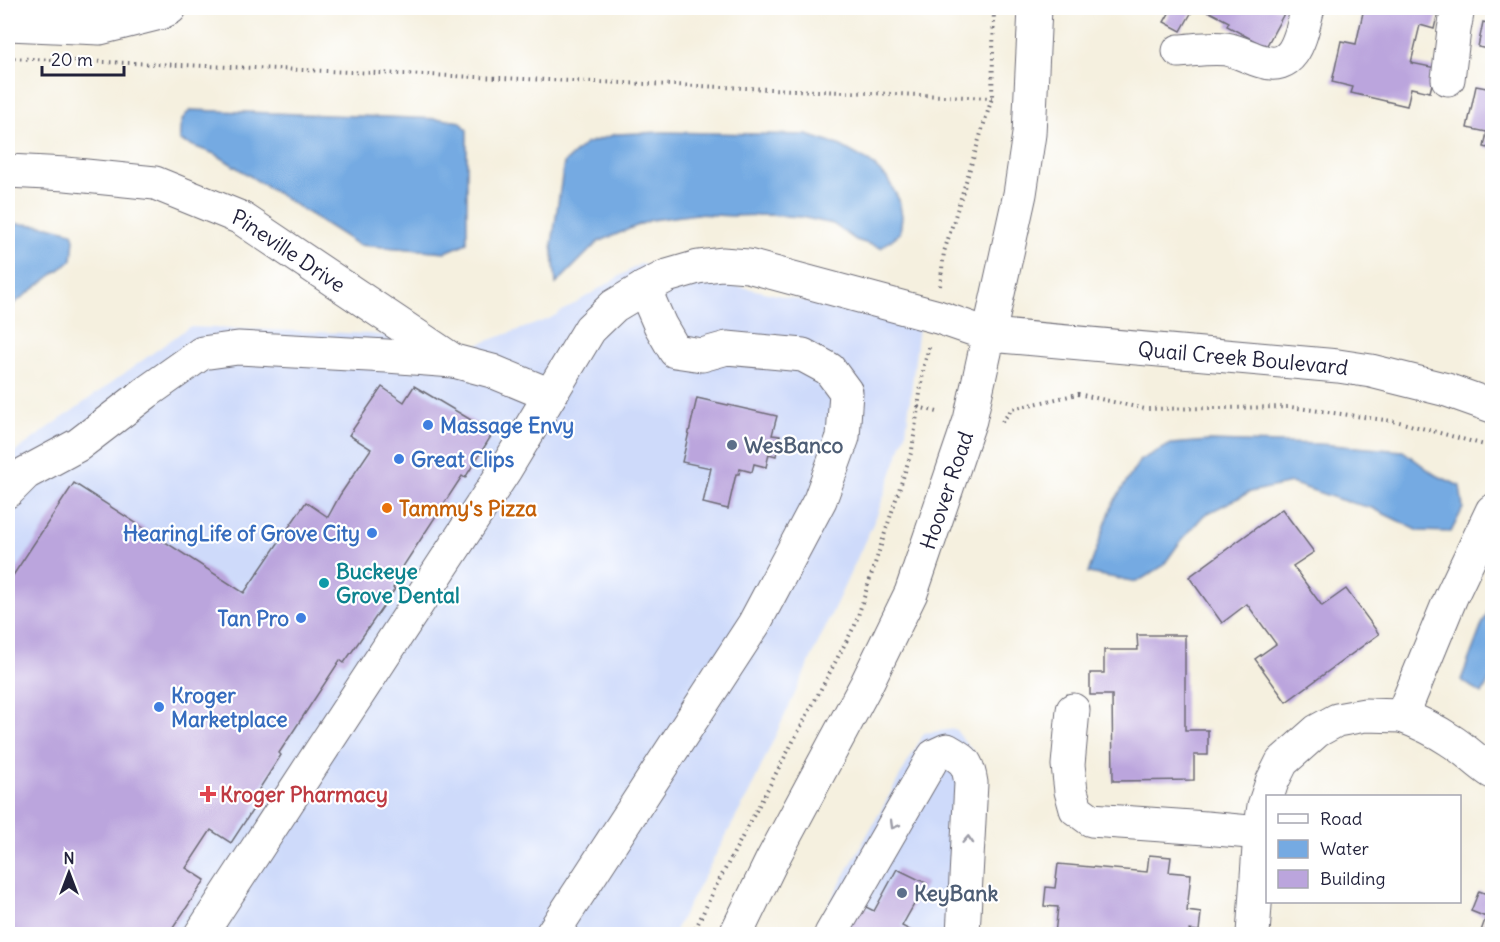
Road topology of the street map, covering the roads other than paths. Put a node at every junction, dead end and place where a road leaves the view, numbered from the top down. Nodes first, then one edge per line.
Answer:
1 (170, 8) edge
2 (1035, 8) edge
3 (1308, 8) edge
4 (1458, 8) edge
5 (8, 24) edge
6 (1179, 51) dead end
7 (1448, 79) dead end
8 (8, 171) edge
9 (644, 288) junction
10 (990, 335) junction
11 (454, 361) junction
12 (550, 395) junction
13 (1492, 406) edge
14 (8, 491) edge
15 (1492, 510) edge
16 (1073, 710) dead end
17 (1402, 716) junction
18 (1492, 772) edge
19 (1268, 795) edge
20 (1266, 800) edge
21 (1260, 834) junction
22 (201, 934) edge
23 (552, 934) edge
24 (736, 934) edge
25 (831, 934) edge
26 (963, 934) edge
27 (1253, 934) edge

1 - 5 street
2 - 10 street, Hoover Road
3 - 6 street
4 - 7 street
8 - 11 street, Pineville Drive
9 - 10 street, Quail Creek Boulevard
9 - 12 street, Quail Creek Boulevard
9 - 23 street
10 - 13 street, Quail Creek Boulevard
10 - 24 street, Hoover Road
11 - 12 street, Pineville Drive
11 - 14 street
12 - 22 street, Quail Creek Boulevard
15 - 17 street
16 - 21 street
17 - 18 street
17 - 19 street
20 - 21 street
21 - 27 street
26 -> 25 street

